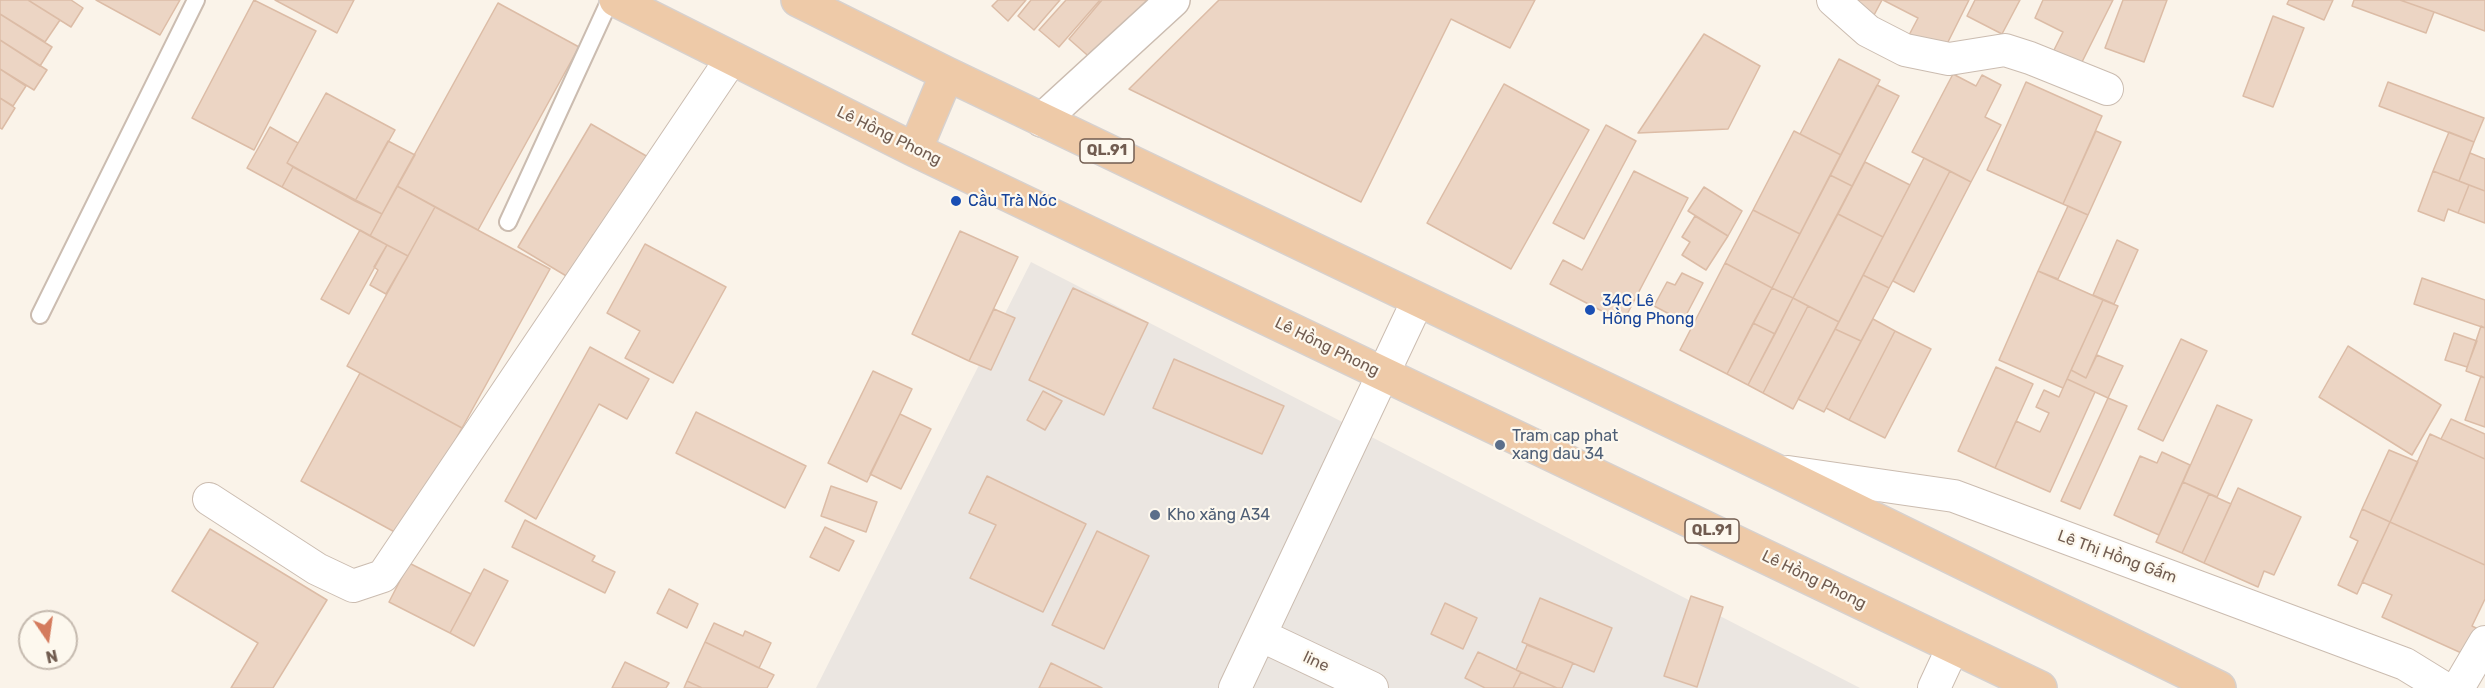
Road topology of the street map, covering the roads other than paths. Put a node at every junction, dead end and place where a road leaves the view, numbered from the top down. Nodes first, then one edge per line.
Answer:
1 (196, 0) edge
2 (610, 0) edge
3 (616, 0) edge
4 (798, 0) edge
5 (1173, 0) edge
6 (1833, 0) edge
7 (732, 58) junction
8 (946, 74) junction
9 (2107, 90) dead end
10 (1042, 120) junction
11 (915, 150) junction
12 (508, 222) dead end
13 (1418, 300) junction
14 (40, 315) dead end
15 (1384, 374) junction
16 (1776, 471) junction
17 (209, 499) dead end
18 (1260, 635) junction
19 (2485, 642) edge
20 (1953, 647) junction
21 (1936, 687) edge
22 (1235, 688) edge
23 (1372, 688) edge
24 (2040, 688) edge
25 (2219, 688) edge
26 (2444, 688) edge
27 (2458, 688) edge

1 - 14 lane
2 - 12 lane
3 - 7 highway, Lê Hồng Phong / QL.91
4 - 8 highway, QL.91
5 - 10 street
6 - 9 street
7 - 11 highway, Lê Hồng Phong / QL.91
7 - 17 street
8 - 10 highway, QL.91
8 - 11 highway
10 - 13 highway, QL.91
11 - 15 highway, Lê Hồng Phong / QL.91
13 - 15 street
13 - 16 highway, QL.91
15 - 18 street
15 - 20 highway, Lê Hồng Phong / QL.91
16 - 25 highway, QL.91
16 - 26 street, Lê Thị Hồng Gấm
18 - 22 street
18 - 23 street, line
19 - 27 street
20 - 21 street
20 - 24 highway, Lê Hồng Phong / QL.91

